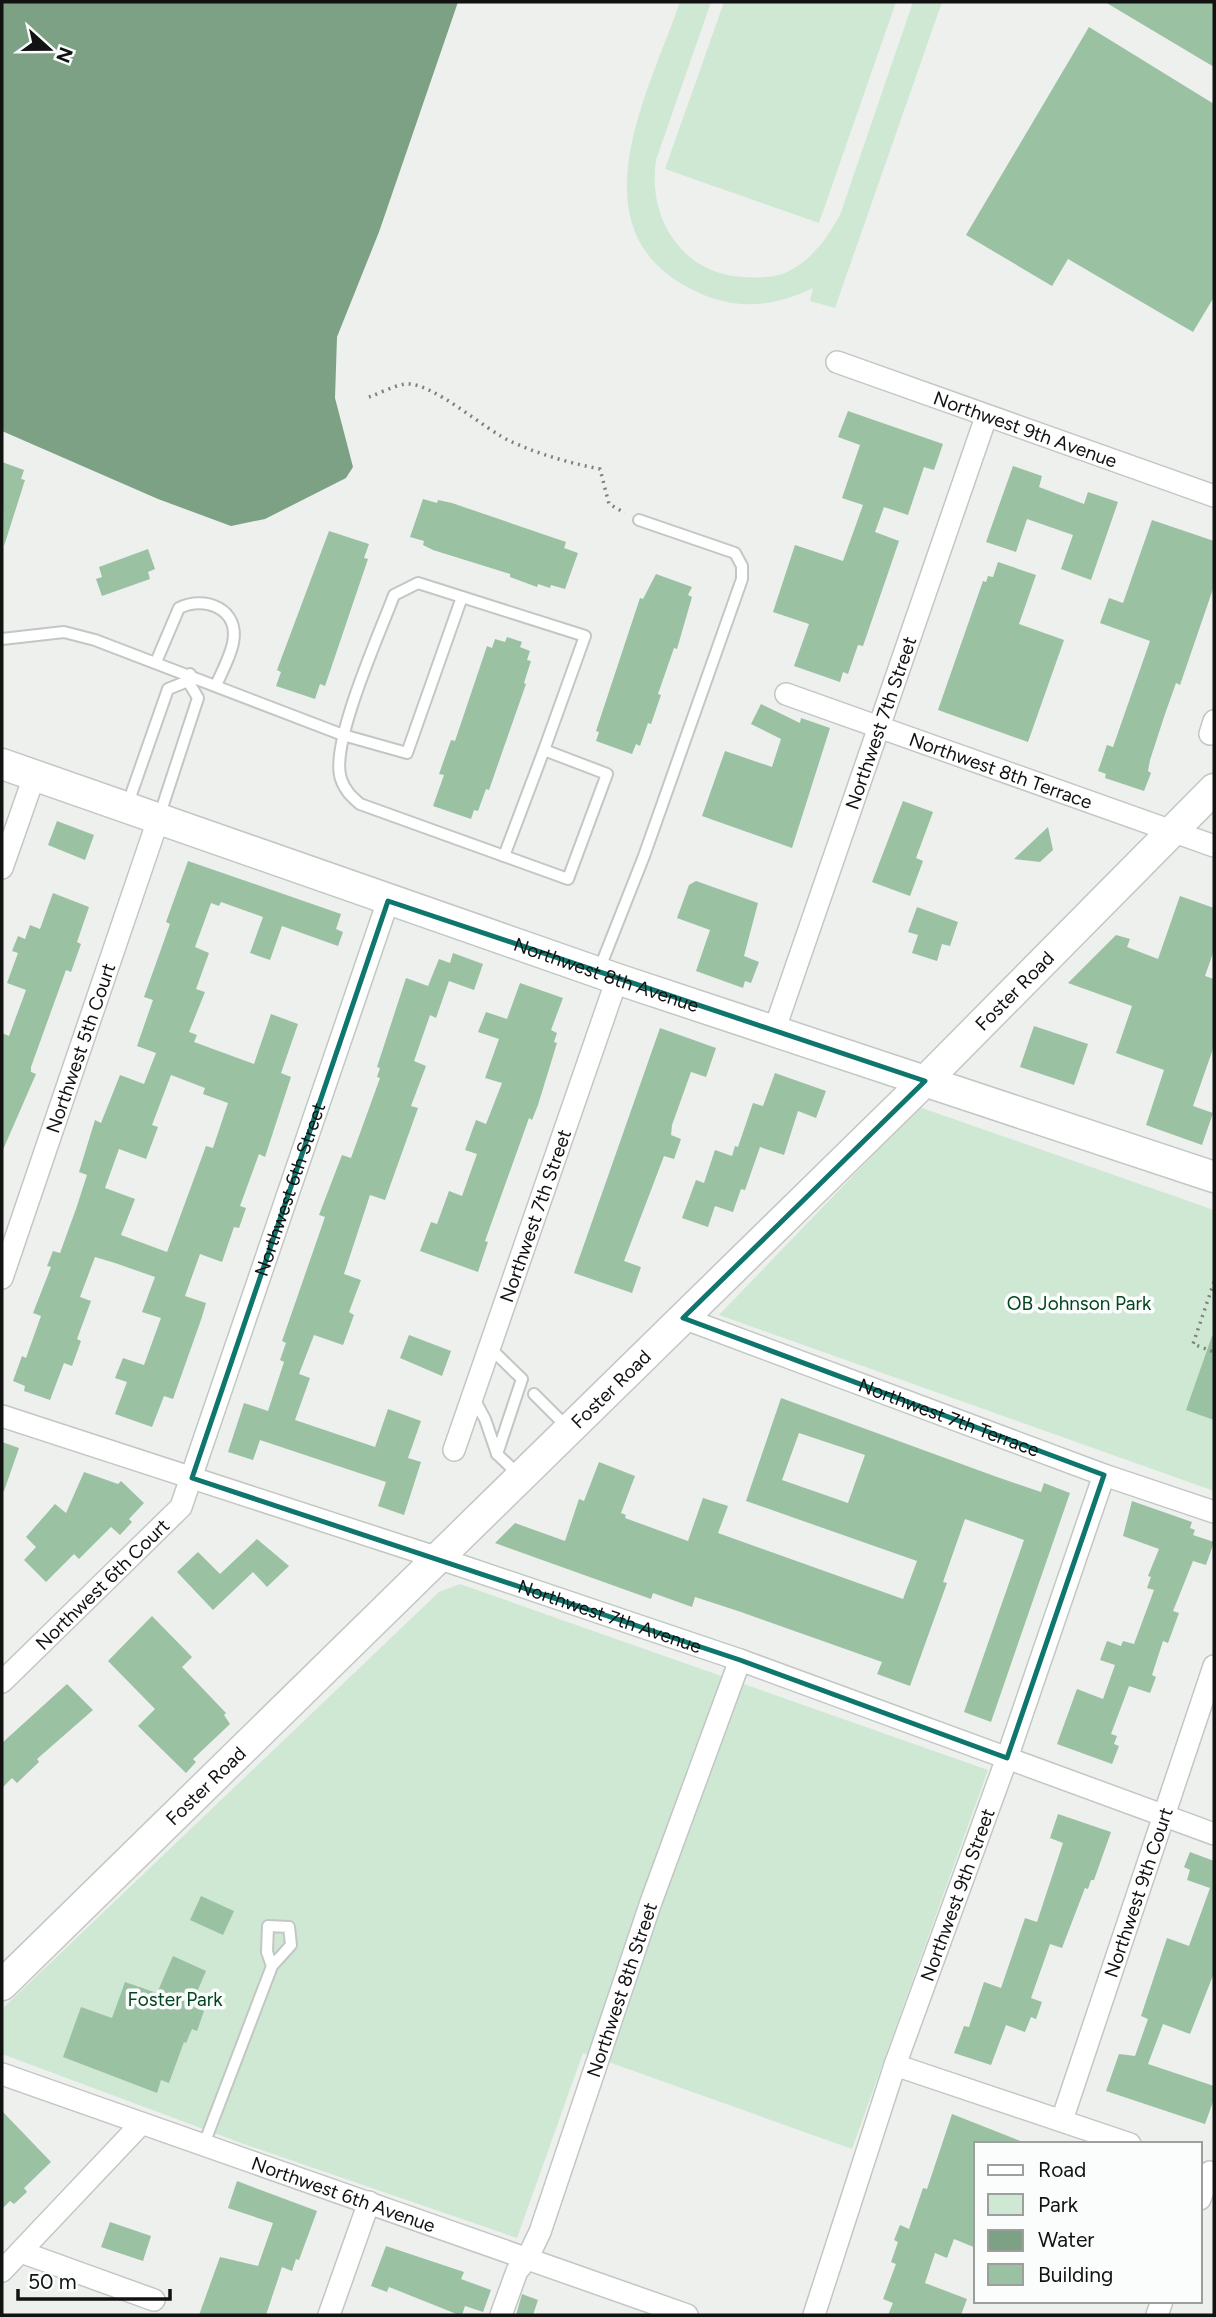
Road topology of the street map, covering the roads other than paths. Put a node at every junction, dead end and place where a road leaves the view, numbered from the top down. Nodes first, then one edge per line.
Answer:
1 (837, 362) dead end
2 (986, 417) junction
3 (1214, 496) edge
4 (639, 520) road end
5 (462, 597) junction
6 (2, 639) edge
7 (156, 662) junction
8 (189, 677) junction
9 (216, 685) junction
10 (786, 694) dead end
11 (880, 725) junction
12 (343, 734) junction
13 (544, 750) junction
14 (2, 764) edge
15 (35, 774) junction
16 (1214, 789) edge
17 (127, 806) junction
18 (159, 817) junction
19 (1172, 830) junction
20 (1214, 846) edge
21 (504, 856) junction
22 (2, 868) edge
23 (388, 901) junction
24 (608, 976) junction
25 (774, 1031) junction
26 (925, 1081) junction
27 (1214, 1177) edge
28 (2, 1278) edge
29 (683, 1318) junction
30 (489, 1347) junction
31 (534, 1394) dead end
32 (472, 1396) junction
33 (2, 1416) edge
34 (569, 1429) junction
35 (454, 1450) dead end
36 (497, 1454) junction
37 (1104, 1475) junction
38 (521, 1477) junction
39 (192, 1478) junction
40 (1214, 1512) edge
41 (438, 1558) junction
42 (740, 1660) junction
43 (1214, 1667) edge
44 (2, 1682) edge
45 (1007, 1758) junction
46 (1163, 1816) junction
47 (1214, 1834) edge
48 (272, 1966) dead end
49 (2, 1984) edge
50 (895, 2065) junction
51 (2, 2074) edge
52 (1062, 2120) junction
53 (141, 2124) junction
54 (1124, 2142) edge
55 (204, 2144) junction
56 (1208, 2171) edge
57 (1202, 2192) edge
58 (369, 2202) junction
59 (21, 2252) junction
60 (527, 2259) junction
61 (2, 2271) edge
62 (154, 2300) dead end
63 (329, 2315) edge
64 (501, 2315) edge
65 (687, 2315) edge
66 (814, 2315) edge

1 - 2 street, Northwest 9th Avenue
2 - 3 street, Northwest 9th Avenue
2 - 11 street, Northwest 7th Street
4 - 24 lane
5 - 12 lane
5 - 12 lane
5 - 13 lane
6 - 7 lane
7 - 8 lane
7 - 9 lane
8 - 9 lane
8 - 17 lane
8 - 18 lane
9 - 12 lane
10 - 11 street, Northwest 8th Terrace
11 - 19 street, Northwest 8th Terrace
11 - 25 street, Northwest 7th Street
12 - 21 lane
13 - 21 lane
13 - 21 lane
14 - 15 street, Northwest 8th Avenue
15 - 17 street, Northwest 8th Avenue
15 - 22 street
16 - 19 street, Foster Road
17 - 18 street, Northwest 8th Avenue
18 - 23 street, Northwest 8th Avenue
18 - 28 street, Northwest 5th Court
19 - 20 street, Northwest 8th Terrace
19 - 26 street, Foster Road
23 - 24 street, Northwest 8th Avenue
23 - 39 street, Northwest 6th Street
24 - 25 street, Northwest 8th Avenue
24 - 30 street, Northwest 7th Street
25 - 26 street, Northwest 8th Avenue
26 - 27 street, Northwest 8th Avenue
26 - 29 street, Foster Road
29 - 34 street, Foster Road
29 - 37 street, Northwest 7th Terrace
30 - 32 street, Northwest 7th Street
30 - 36 lane
31 - 34 lane
32 - 35 street, Northwest 7th Street
32 - 36 lane
33 - 39 street, Northwest 7th Avenue
34 - 38 street, Foster Road
36 - 38 lane
37 - 40 street, Northwest 7th Terrace
37 - 45 street, Northwest 9th Street
38 - 41 street, Foster Road
39 - 41 street, Northwest 7th Avenue
39 - 44 street, Northwest 6th Court
41 - 42 street, Northwest 7th Avenue
41 - 49 street, Foster Road
42 - 45 street, Northwest 7th Avenue
42 - 60 street, Northwest 8th Street
43 - 46 street, Northwest 9th Court
45 - 46 street, Northwest 7th Avenue
45 - 50 street, Northwest 9th Street
46 - 47 street, Northwest 7th Avenue
46 - 52 street, Northwest 9th Court
48 - 55 lane
50 - 52 street
50 - 66 street, Northwest 9th Street
51 - 53 street, Northwest 6th Avenue
52 - 54 street
53 - 55 street, Northwest 6th Avenue
53 - 59 street
55 - 58 street, Northwest 6th Avenue
56 - 57 street
58 - 60 street, Northwest 6th Avenue
58 - 63 street
59 - 61 street
59 - 62 street
60 - 64 street, Northwest 8th Street
60 - 65 street, Northwest 6th Avenue

